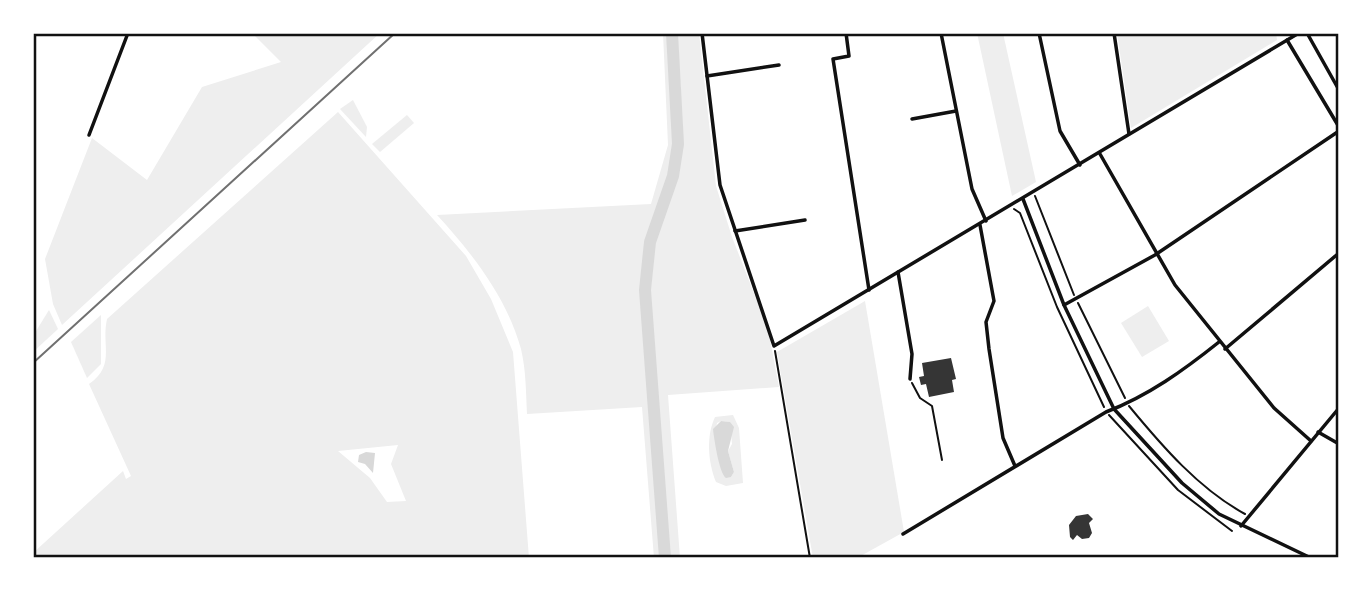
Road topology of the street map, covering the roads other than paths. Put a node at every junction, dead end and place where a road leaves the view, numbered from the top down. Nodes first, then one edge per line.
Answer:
1 (128, 33) edge
2 (702, 33) edge
3 (846, 33) edge
4 (941, 33) edge
5 (1039, 33) edge
6 (1114, 33) edge
7 (1299, 33) edge
8 (1307, 33) edge
9 (1287, 40) junction
10 (779, 65) dead end
11 (707, 76) junction
12 (1339, 90) edge
13 (956, 111) junction
14 (912, 120) dead end
15 (1339, 129) edge
16 (1129, 134) junction
17 (89, 135) dead end
18 (1100, 153) junction
19 (1080, 165) junction
20 (1023, 199) junction
21 (805, 220) dead end
22 (986, 221) junction
23 (980, 225) junction
24 (735, 231) junction
25 (1339, 253) edge
26 (1155, 255) junction
27 (898, 272) junction
28 (869, 290) junction
29 (1064, 305) junction
30 (1219, 342) junction
31 (1225, 349) junction
32 (910, 379) road end
33 (1339, 408) edge
34 (1114, 409) junction
35 (1318, 432) junction
36 (1311, 441) junction
37 (1339, 444) edge
38 (1015, 466) junction
39 (1241, 526) junction
40 (903, 534) dead end
41 (1311, 558) edge

1 - 17 street
2 - 11 street
3 - 28 street
4 - 13 street
5 - 19 street
6 - 16 street
7 - 9 street
8 - 12 street
9 - 15 street
9 - 16 street
10 - 11 street
11 - 24 street
13 - 14 street
13 - 22 street
15 - 26 street
16 - 18 street
18 - 19 street
18 - 26 street
19 - 20 street
20 - 22 street
20 - 29 street
21 - 24 street
22 - 23 street
23 - 27 street
23 - 38 street
24 - 28 street
25 - 31 street
26 - 29 street
26 - 30 street
27 - 28 street
27 - 32 street
29 - 34 street
30 - 31 street
30 - 34 street
31 - 36 street
33 - 35 street
34 - 38 street
34 - 39 street
35 - 36 street
35 - 37 street
36 - 39 street
38 - 40 street
39 - 41 street

